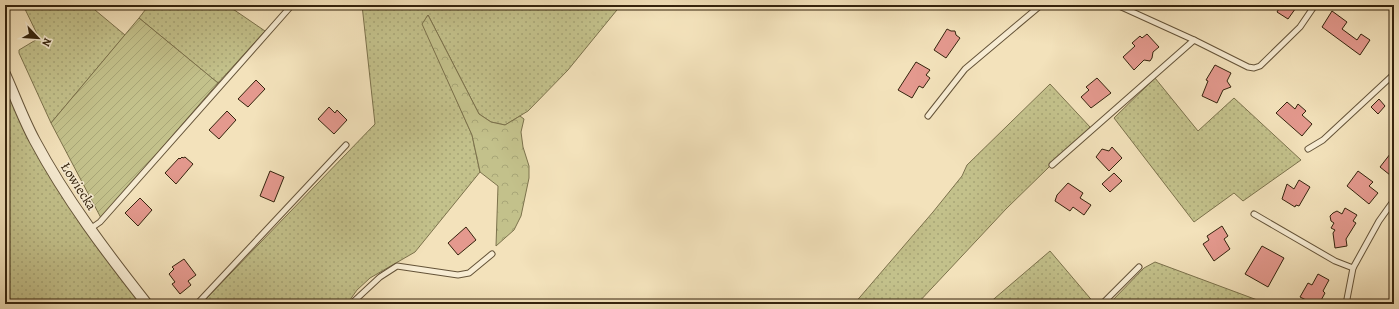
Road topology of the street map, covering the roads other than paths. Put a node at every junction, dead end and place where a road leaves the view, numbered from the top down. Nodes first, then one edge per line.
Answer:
1 (292, 5) edge
2 (1041, 5) edge
3 (1117, 5) edge
4 (1315, 5) edge
5 (1194, 40) junction
6 (5, 74) edge
7 (1394, 74) edge
8 (928, 116) dead end
9 (346, 145) dead end
10 (1308, 149) dead end
11 (1052, 165) dead end
12 (1394, 200) edge
13 (1254, 214) dead end
14 (90, 229) junction
15 (492, 254) dead end
16 (1139, 267) dead end
17 (1353, 268) junction
18 (1347, 298) dead end
19 (147, 304) edge
20 (197, 304) edge
21 (351, 304) edge
22 (1102, 304) edge

1 - 14 lane
2 - 8 lane
3 - 5 lane
4 - 5 lane
5 - 11 lane
6 - 14 street, Łowiecka
7 - 10 lane
9 - 20 lane
12 - 17 lane
13 - 17 lane
14 - 19 street, Łowiecka
15 - 21 lane
16 - 22 lane
17 - 18 lane

